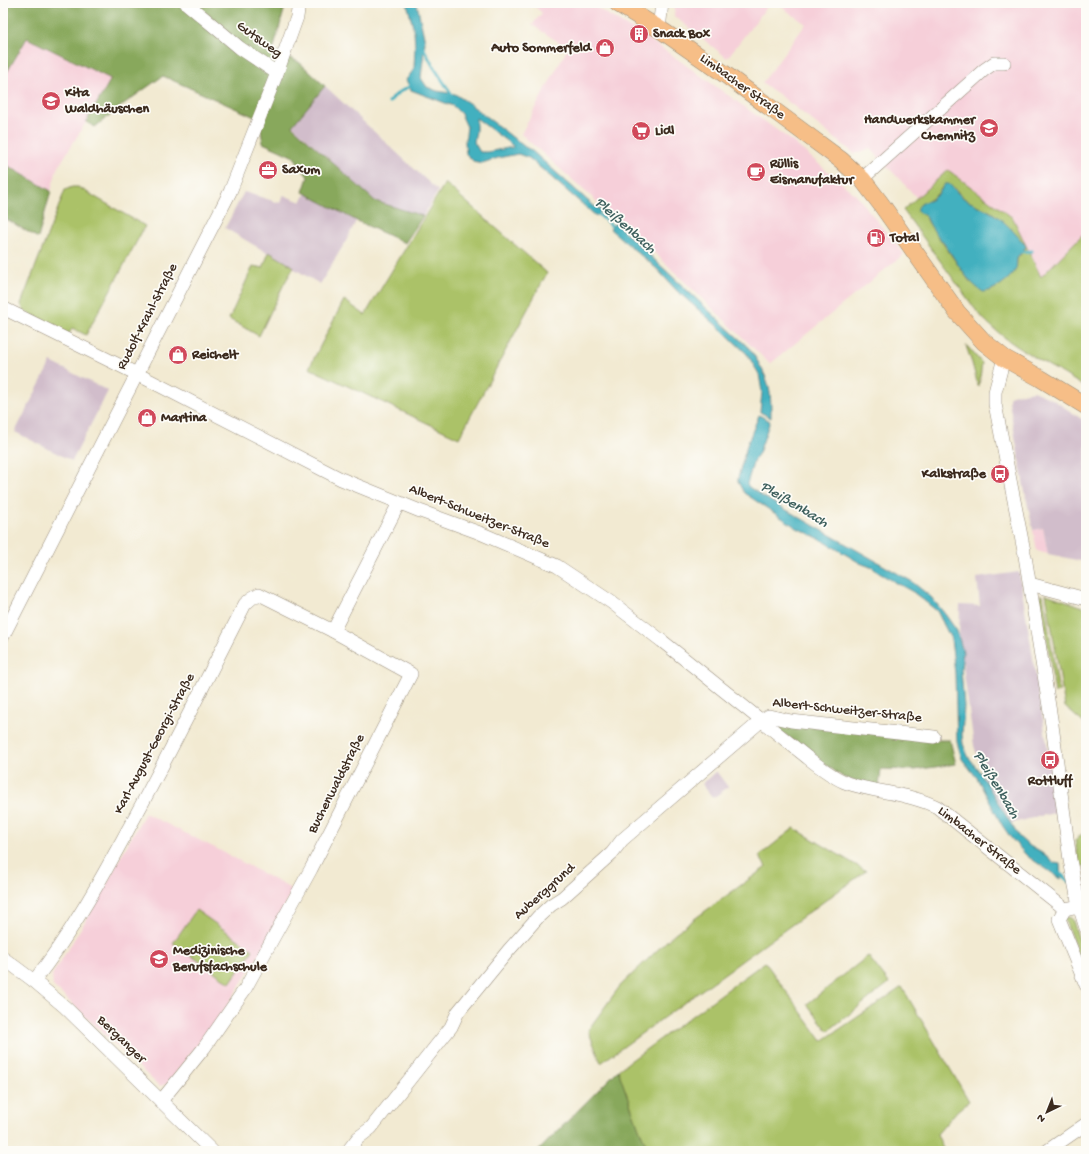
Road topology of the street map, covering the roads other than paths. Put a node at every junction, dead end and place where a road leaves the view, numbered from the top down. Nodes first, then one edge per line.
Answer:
1 (186, 3) edge
2 (298, 3) edge
3 (617, 3) edge
4 (662, 3) edge
5 (659, 29) junction
6 (1004, 64) dead end
7 (277, 73) junction
8 (862, 179) junction
9 (3, 308) edge
10 (1004, 358) junction
11 (137, 374) junction
12 (1086, 406) edge
13 (399, 503) junction
14 (1030, 584) junction
15 (1086, 600) edge
16 (333, 631) junction
17 (3, 636) edge
18 (762, 720) junction
19 (934, 737) dead end
20 (1079, 906) junction
21 (1065, 909) junction
22 (1086, 928) edge
23 (3, 958) edge
24 (34, 981) junction
25 (1086, 985) edge
26 (160, 1101) junction
27 (1086, 1124) edge
28 (1050, 1150) edge
29 (212, 1151) edge
30 (348, 1151) edge

1 - 7 street, Gutsweg
2 - 7 street, Rudolf-Krahl-Straße
3 - 5 main road, Limbacher Straße
4 - 5 street
5 - 8 main road, Limbacher Straße
6 - 8 street
7 - 11 street, Rudolf-Krahl-Straße
8 - 10 main road, Limbacher Straße
9 - 11 street, Albert-Schweitzer-Straße
10 - 12 main road
10 - 14 street
11 - 13 street, Albert-Schweitzer-Straße
11 - 17 street, Rudolf-Krahl-Straße
13 - 16 street
13 - 18 street, Albert-Schweitzer-Straße
14 - 15 street
14 - 20 street
16 - 24 street, Karl-August-Georgi-Straße
16 - 26 street, Buchenwaldstraße
18 - 19 street, Albert-Schweitzer-Straße
18 - 21 street, Limbacher Straße
18 - 30 street, Auberggrund
20 - 21 street
20 - 22 street
21 - 25 street
23 - 24 street, Berganger
24 - 26 street, Berganger
26 - 29 street, Berganger
27 - 28 street

